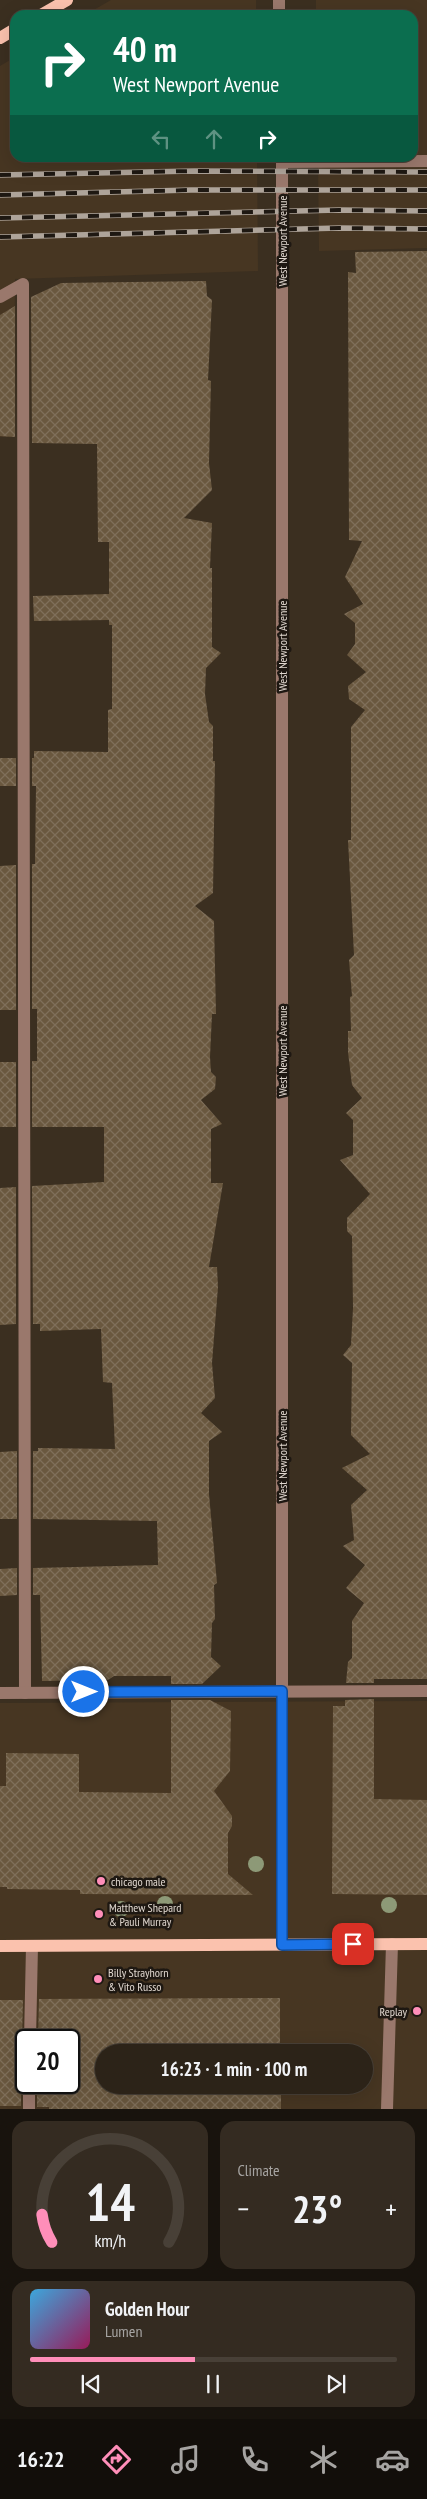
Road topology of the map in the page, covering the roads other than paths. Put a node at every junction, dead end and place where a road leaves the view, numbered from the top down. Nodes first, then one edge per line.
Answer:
1 (67, 0) edge
2 (49, 10) edge
3 (282, 162) edge
4 (0, 298) edge
5 (282, 1691) junction
6 (427, 1691) edge
7 (0, 1693) edge
8 (25, 1693) junction
9 (392, 1944) junction
10 (427, 1944) edge
11 (282, 1945) junction
12 (0, 1946) edge
13 (32, 1946) junction
14 (30, 2029) edge
15 (29, 2094) edge
16 (29, 2109) edge
17 (387, 2109) edge

1 - 2 main road
3 - 5 street, West Newport Avenue
4 - 8 street
5 - 6 street
5 - 8 street
5 - 11 street, West Newport Avenue
7 - 8 street
9 - 10 main road
9 - 11 main road
9 - 17 street
11 - 13 main road
12 - 13 main road
13 - 14 street
15 - 16 street

